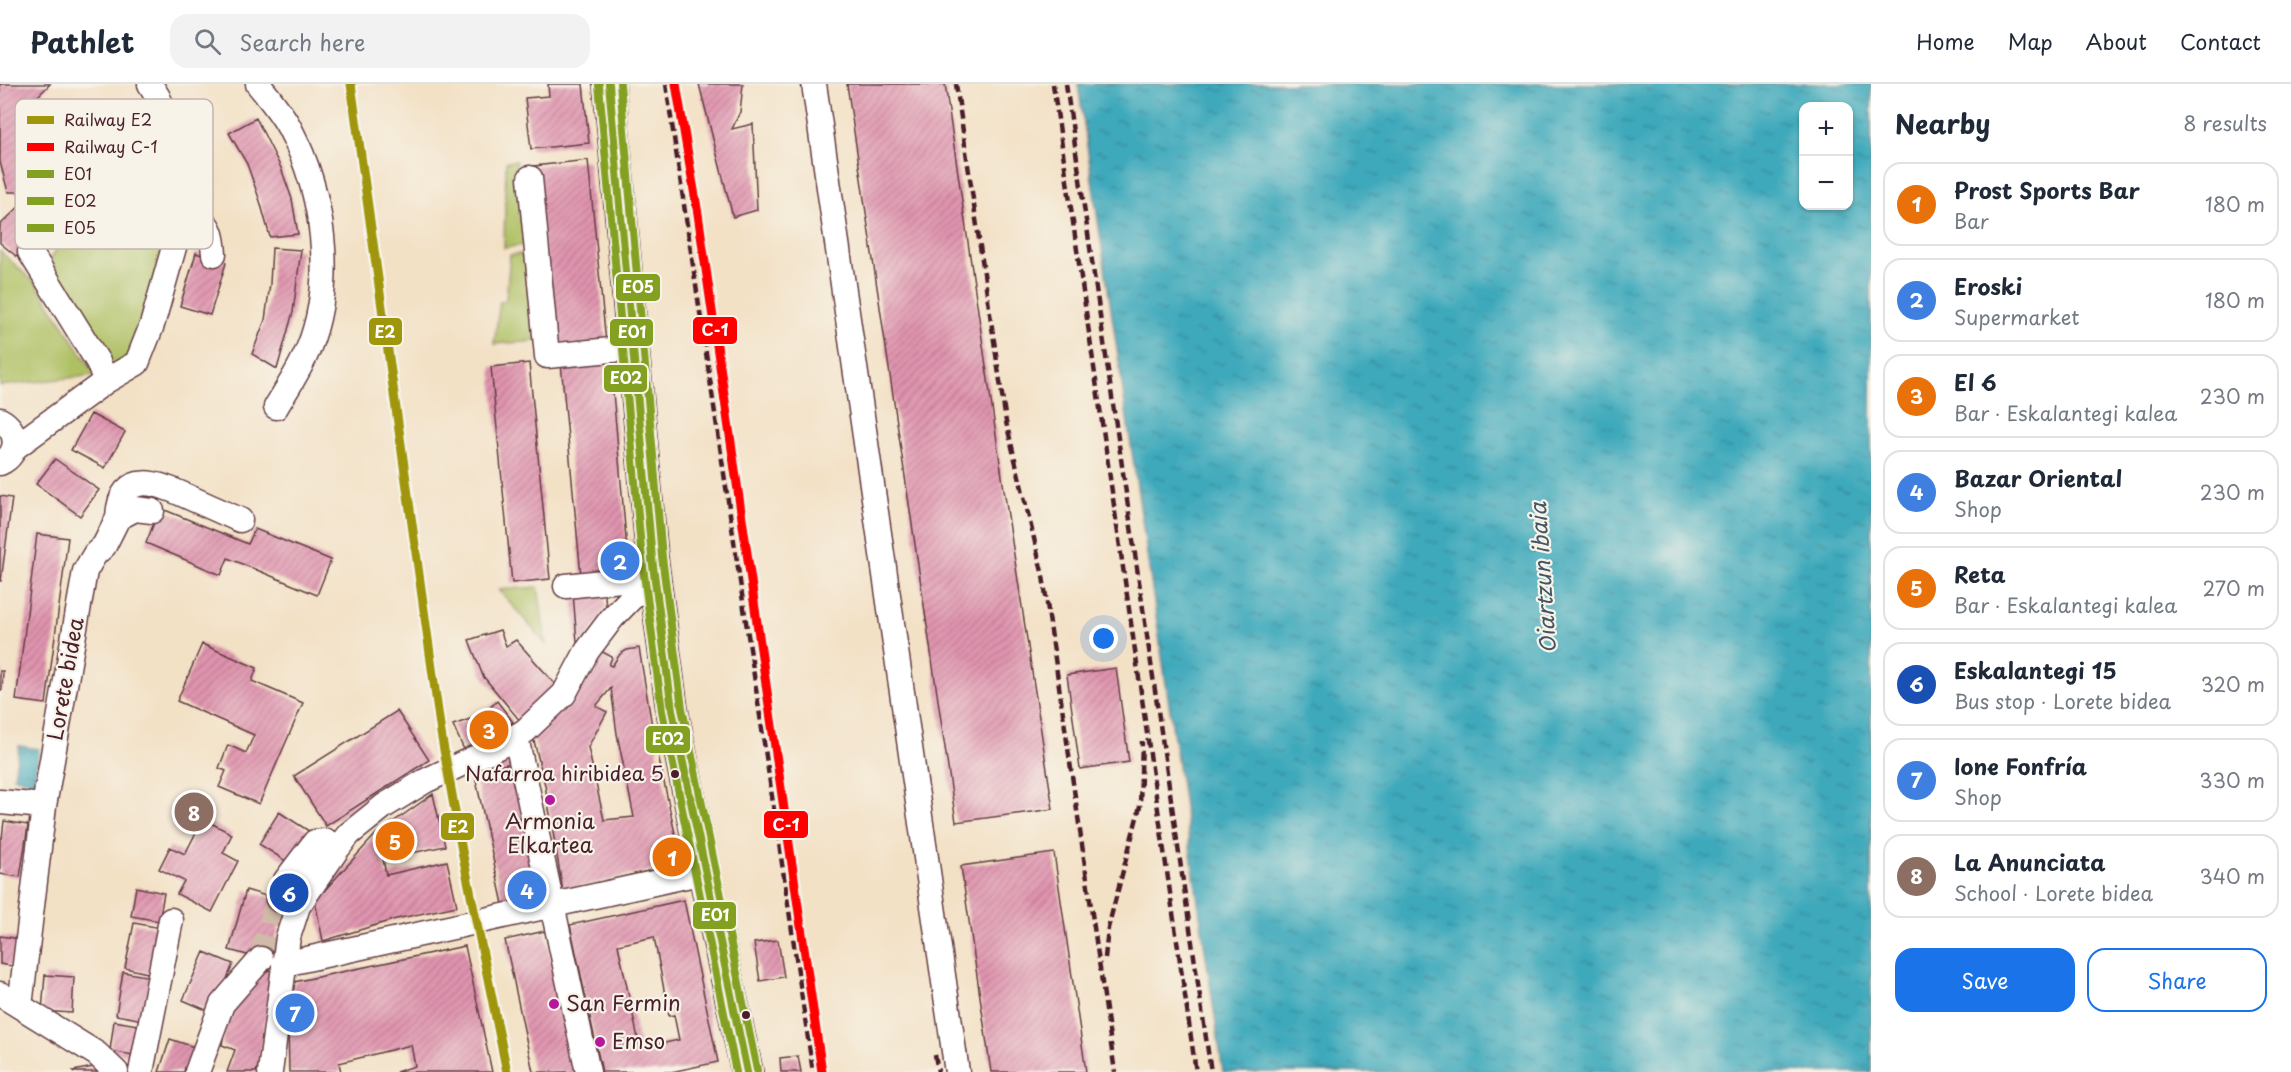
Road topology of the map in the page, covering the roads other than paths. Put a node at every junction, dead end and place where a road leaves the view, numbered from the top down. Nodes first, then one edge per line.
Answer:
1 (150, 84) edge
2 (258, 84) edge
3 (609, 84) edge
4 (814, 84) edge
5 (159, 99) edge
6 (530, 178) dead end
7 (213, 243) edge
8 (174, 249) edge
9 (30, 252) dead end
10 (214, 254) dead end
11 (633, 348) junction
12 (106, 381) junction
13 (276, 407) dead end
14 (13, 440) edge
15 (152, 511) dead end
16 (118, 518) junction
17 (240, 520) dead end
18 (650, 567) junction
19 (566, 586) dead end
20 (516, 737) junction
21 (0, 802) edge
22 (44, 806) junction
23 (338, 849) junction
24 (704, 872) junction
25 (278, 899) tunnel mouth
26 (552, 905) junction
27 (171, 920) dead end
28 (273, 961) junction
29 (10, 1000) edge
30 (116, 1072) edge
31 (141, 1072) edge
32 (197, 1072) edge
33 (270, 1072) edge
34 (588, 1072) edge
35 (747, 1072) edge
36 (957, 1072) edge

1 - 5 street
2 - 13 street
3 - 11 main road
4 - 36 street
6 - 11 street
7 - 10 street
8 - 12 street
9 - 12 street
11 - 18 main road
12 - 14 street
15 - 16 street
16 - 17 street, Lorete bidea
16 - 22 street, Lorete bidea
18 - 19 street
18 - 20 street
18 - 24 main road
20 - 23 street
20 - 26 street
21 - 22 street
22 - 29 street, Lorete bidea
23 - 25 street
23 - 28 street
24 - 26 street
24 - 35 main road
26 - 28 street
26 - 34 street
27 - 31 street
28 - 32 street
28 - 33 street
29 - 30 street, Lorete bidea

